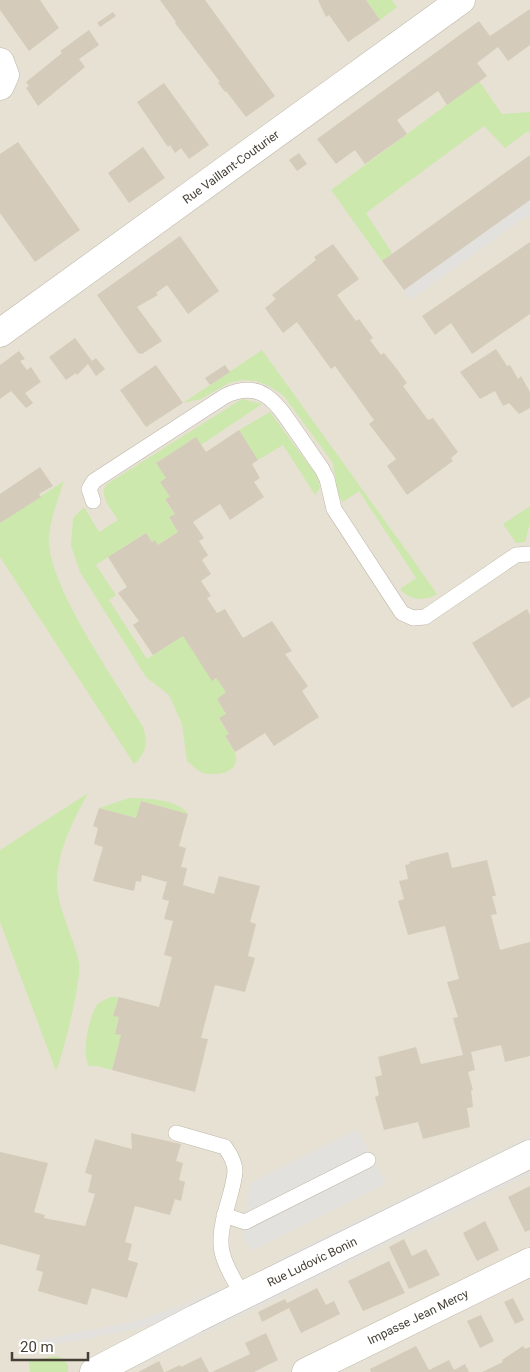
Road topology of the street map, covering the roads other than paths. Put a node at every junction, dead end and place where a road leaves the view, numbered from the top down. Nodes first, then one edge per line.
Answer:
1 (448, 4) edge
2 (0, 62) edge
3 (0, 86) edge
4 (0, 334) edge
5 (93, 501) dead end
6 (530, 554) edge
7 (176, 1133) dead end
8 (530, 1154) edge
9 (368, 1160) dead end
10 (224, 1216) junction
11 (530, 1262) edge
12 (243, 1296) junction
13 (94, 1372) edge
14 (306, 1372) edge

1 - 4 street, Rue Vaillant-Couturier
2 - 3 street
5 - 6 lane
7 - 10 lane
8 - 12 street, Rue Ludovic Bonin
9 - 10 lane
10 - 12 lane
11 - 14 street, Impasse Jean Mercy
12 - 13 street, Rue Ludovic Bonin

